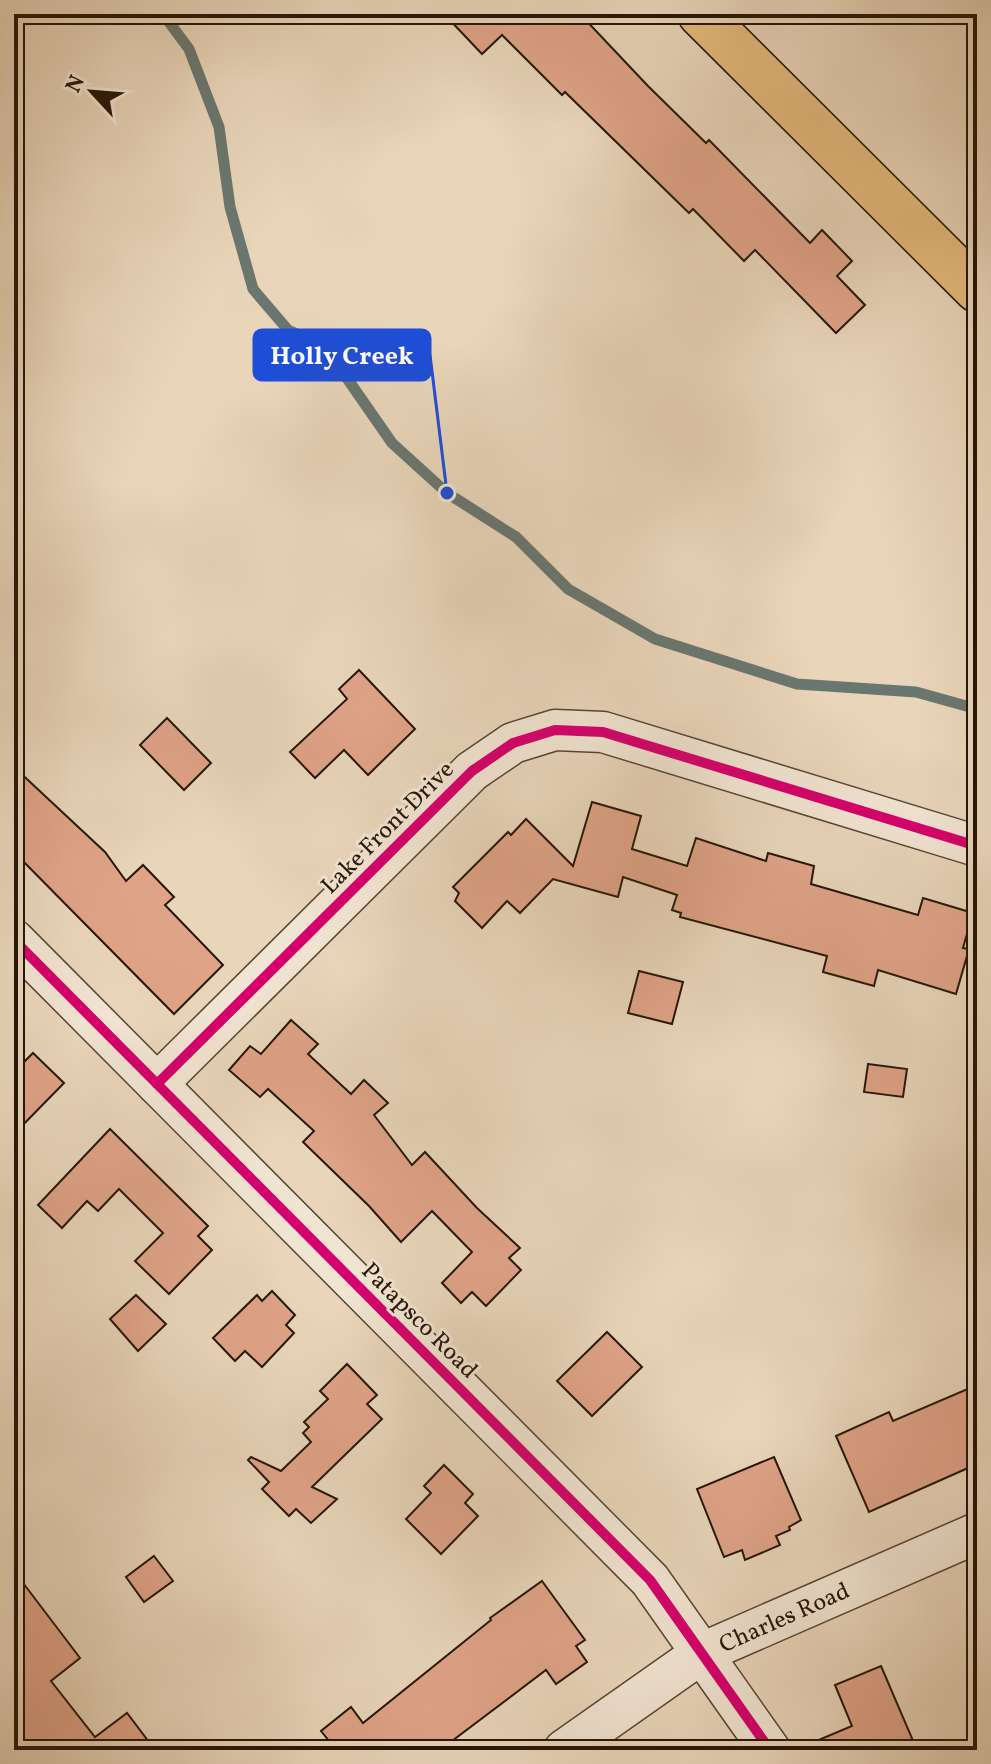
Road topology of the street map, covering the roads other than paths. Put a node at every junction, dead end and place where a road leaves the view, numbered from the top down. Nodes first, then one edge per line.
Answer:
1 (700, 14) edge
2 (977, 290) edge
3 (977, 846) edge
4 (14, 940) edge
5 (157, 1084) junction
6 (977, 1533) edge
7 (702, 1653) junction
8 (564, 1750) edge
9 (770, 1750) edge

1 - 2 main road
3 - 5 street, Lake Front Drive
4 - 5 street, Patapsco Road
5 - 7 street, Patapsco Road
6 - 7 street, Charles Road
7 - 8 street, Charles Road
7 - 9 street, Patapsco Road

